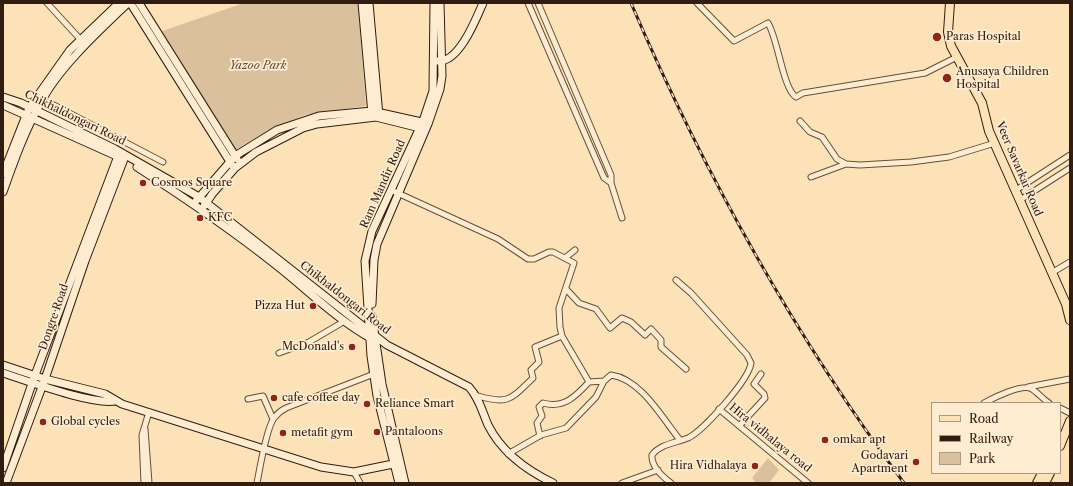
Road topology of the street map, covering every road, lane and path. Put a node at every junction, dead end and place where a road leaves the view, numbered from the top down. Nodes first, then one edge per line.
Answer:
1 (47, 3) edge
2 (119, 3) edge
3 (130, 3) edge
4 (139, 3) edge
5 (362, 3) edge
6 (370, 3) edge
7 (434, 3) edge
8 (440, 3) edge
9 (483, 3) edge
10 (528, 3) edge
11 (538, 3) edge
12 (698, 3) edge
13 (950, 3) edge
14 (437, 34) junction
15 (80, 39) junction
16 (958, 57) junction
17 (434, 60) junction
18 (442, 61) junction
19 (3, 97) edge
20 (578, 97) junction
21 (571, 100) junction
22 (3, 105) edge
23 (54, 105) dead end
24 (31, 113) junction
25 (375, 114) junction
26 (800, 121) dead end
27 (424, 126) junction
28 (995, 143) junction
29 (1070, 155) edge
30 (121, 158) junction
31 (232, 158) junction
32 (163, 162) dead end
33 (846, 164) junction
34 (238, 166) junction
35 (1070, 168) edge
36 (3, 174) edge
37 (811, 177) dead end
38 (611, 183) junction
39 (1016, 190) junction
40 (395, 191) junction
41 (3, 192) edge
42 (199, 198) junction
43 (1020, 200) junction
44 (206, 202) junction
45 (194, 204) junction
46 (202, 209) junction
47 (622, 218) dead end
48 (575, 250) dead end
49 (565, 258) junction
50 (1070, 262) edge
51 (1052, 272) junction
52 (676, 280) dead end
53 (566, 289) junction
54 (1069, 307) edge
55 (1070, 320) edge
56 (343, 322) junction
57 (372, 336) junction
58 (562, 336) junction
59 (279, 354) dead end
60 (3, 365) edge
61 (686, 369) dead end
62 (3, 373) edge
63 (374, 374) junction
64 (761, 374) dead end
65 (35, 376) junction
66 (45, 379) junction
67 (1070, 379) edge
68 (604, 381) junction
69 (589, 382) junction
70 (32, 383) junction
71 (42, 386) junction
72 (1027, 387) junction
73 (478, 396) junction
74 (248, 398) dead end
75 (115, 401) junction
76 (986, 402) edge
77 (1048, 402) edge
78 (1061, 408) edge
79 (719, 410) junction
80 (149, 412) junction
81 (1070, 413) edge
82 (273, 419) junction
83 (1070, 420) edge
84 (739, 426) junction
85 (540, 436) junction
86 (680, 440) junction
87 (1061, 443) edge
88 (264, 450) junction
89 (508, 454) junction
90 (393, 464) junction
91 (3, 468) edge
92 (658, 470) junction
93 (146, 472) junction
94 (354, 472) junction
95 (1042, 474) edge
96 (1046, 474) edge
97 (1050, 474) edge
98 (6, 483) edge
99 (144, 483) edge
100 (149, 483) edge
101 (257, 483) edge
102 (360, 483) edge
103 (399, 483) edge
104 (405, 483) edge
105 (553, 483) edge
106 (622, 483) edge
107 (671, 483) edge
108 (808, 483) edge
109 (1037, 483) edge
110 (1041, 483) edge
111 (1045, 483) edge

1 - 15 street
2 - 15 street
3 - 24 street
3 - 31 street
4 - 31 street
5 - 25 street
6 - 25 street
7 - 14 street, Ram Mandir Road
8 - 14 street
9 - 18 street
10 - 21 street
11 - 20 street
12 - 16 street
13 - 16 main road, Veer Savarkar Road
14 - 17 street, Ram Mandir Road
14 - 18 street
15 - 24 street
16 - 28 main road, Veer Savarkar Road
17 - 18 street
17 - 27 street, Ram Mandir Road
18 - 27 street
19 - 24 street, Chikhaldongari Road
20 - 21 street
20 - 38 street
21 - 38 street
22 - 24 street, Chikhaldongari Road
23 - 32 street
24 - 30 street, Chikhaldongari Road
24 - 36 street
24 - 41 street
24 - 42 street, Chikhaldongari Road
25 - 27 street
25 - 31 street
25 - 34 street
26 - 33 street
27 - 40 street, Ram Mandir Road
28 - 33 street
28 - 39 main road, Veer Savarkar Road
29 - 39 street
30 - 45 street, Chikhaldongari Road
30 - 65 street, Dongre Road
30 - 66 street, Dongre Road
31 - 34 street
31 - 42 street
33 - 37 street
34 - 44 street
35 - 43 street
38 - 47 street
39 - 43 main road, Veer Savarkar Road
40 - 49 street
40 - 57 street, Ram Mandir Road
42 - 44 street, Chikhaldongari Road
42 - 45 street
43 - 51 main road, Veer Savarkar Road
44 - 46 street
44 - 57 street, Chikhaldongari Road
45 - 46 street, Chikhaldongari Road
46 - 56 street, Chikhaldongari Road
48 - 49 street
49 - 53 street
50 - 51 street
51 - 54 main road, Veer Savarkar Road
52 - 79 street
53 - 58 street
53 - 61 street
54 - 55 main road, Veer Savarkar Road
56 - 57 street, Chikhaldongari Road
56 - 59 street
57 - 63 street, Ram Mandir Road
57 - 73 street, Chikhaldongari Road
57 - 104 street
58 - 69 street
58 - 73 street
60 - 65 street
62 - 70 street
63 - 82 street
63 - 90 street, Ram Mandir Road
64 - 84 street
65 - 66 street
65 - 70 street, Dongre Road
66 - 71 street, Dongre Road
66 - 75 street
67 - 72 street
68 - 69 street
68 - 85 street
68 - 86 street
69 - 85 street
70 - 71 street
70 - 91 street, Dongre Road
71 - 75 street
71 - 98 street, Dongre Road
72 - 76 street
72 - 77 street
73 - 89 street
74 - 82 street
75 - 80 street
78 - 81 street
79 - 84 street, Hira vidhalaya road
79 - 86 street
80 - 88 street
80 - 93 street
82 - 88 street
83 - 87 main road
84 - 108 street, Hira vidhalaya road
85 - 89 street
86 - 92 street
88 - 94 street
88 - 101 street
89 - 105 street
90 - 94 street
90 - 103 street, Ram Mandir Road
92 - 106 street
92 - 107 street
93 - 99 street
93 - 100 street
94 - 102 street
95 - 109 main road
96 - 110 street
97 - 111 main road

